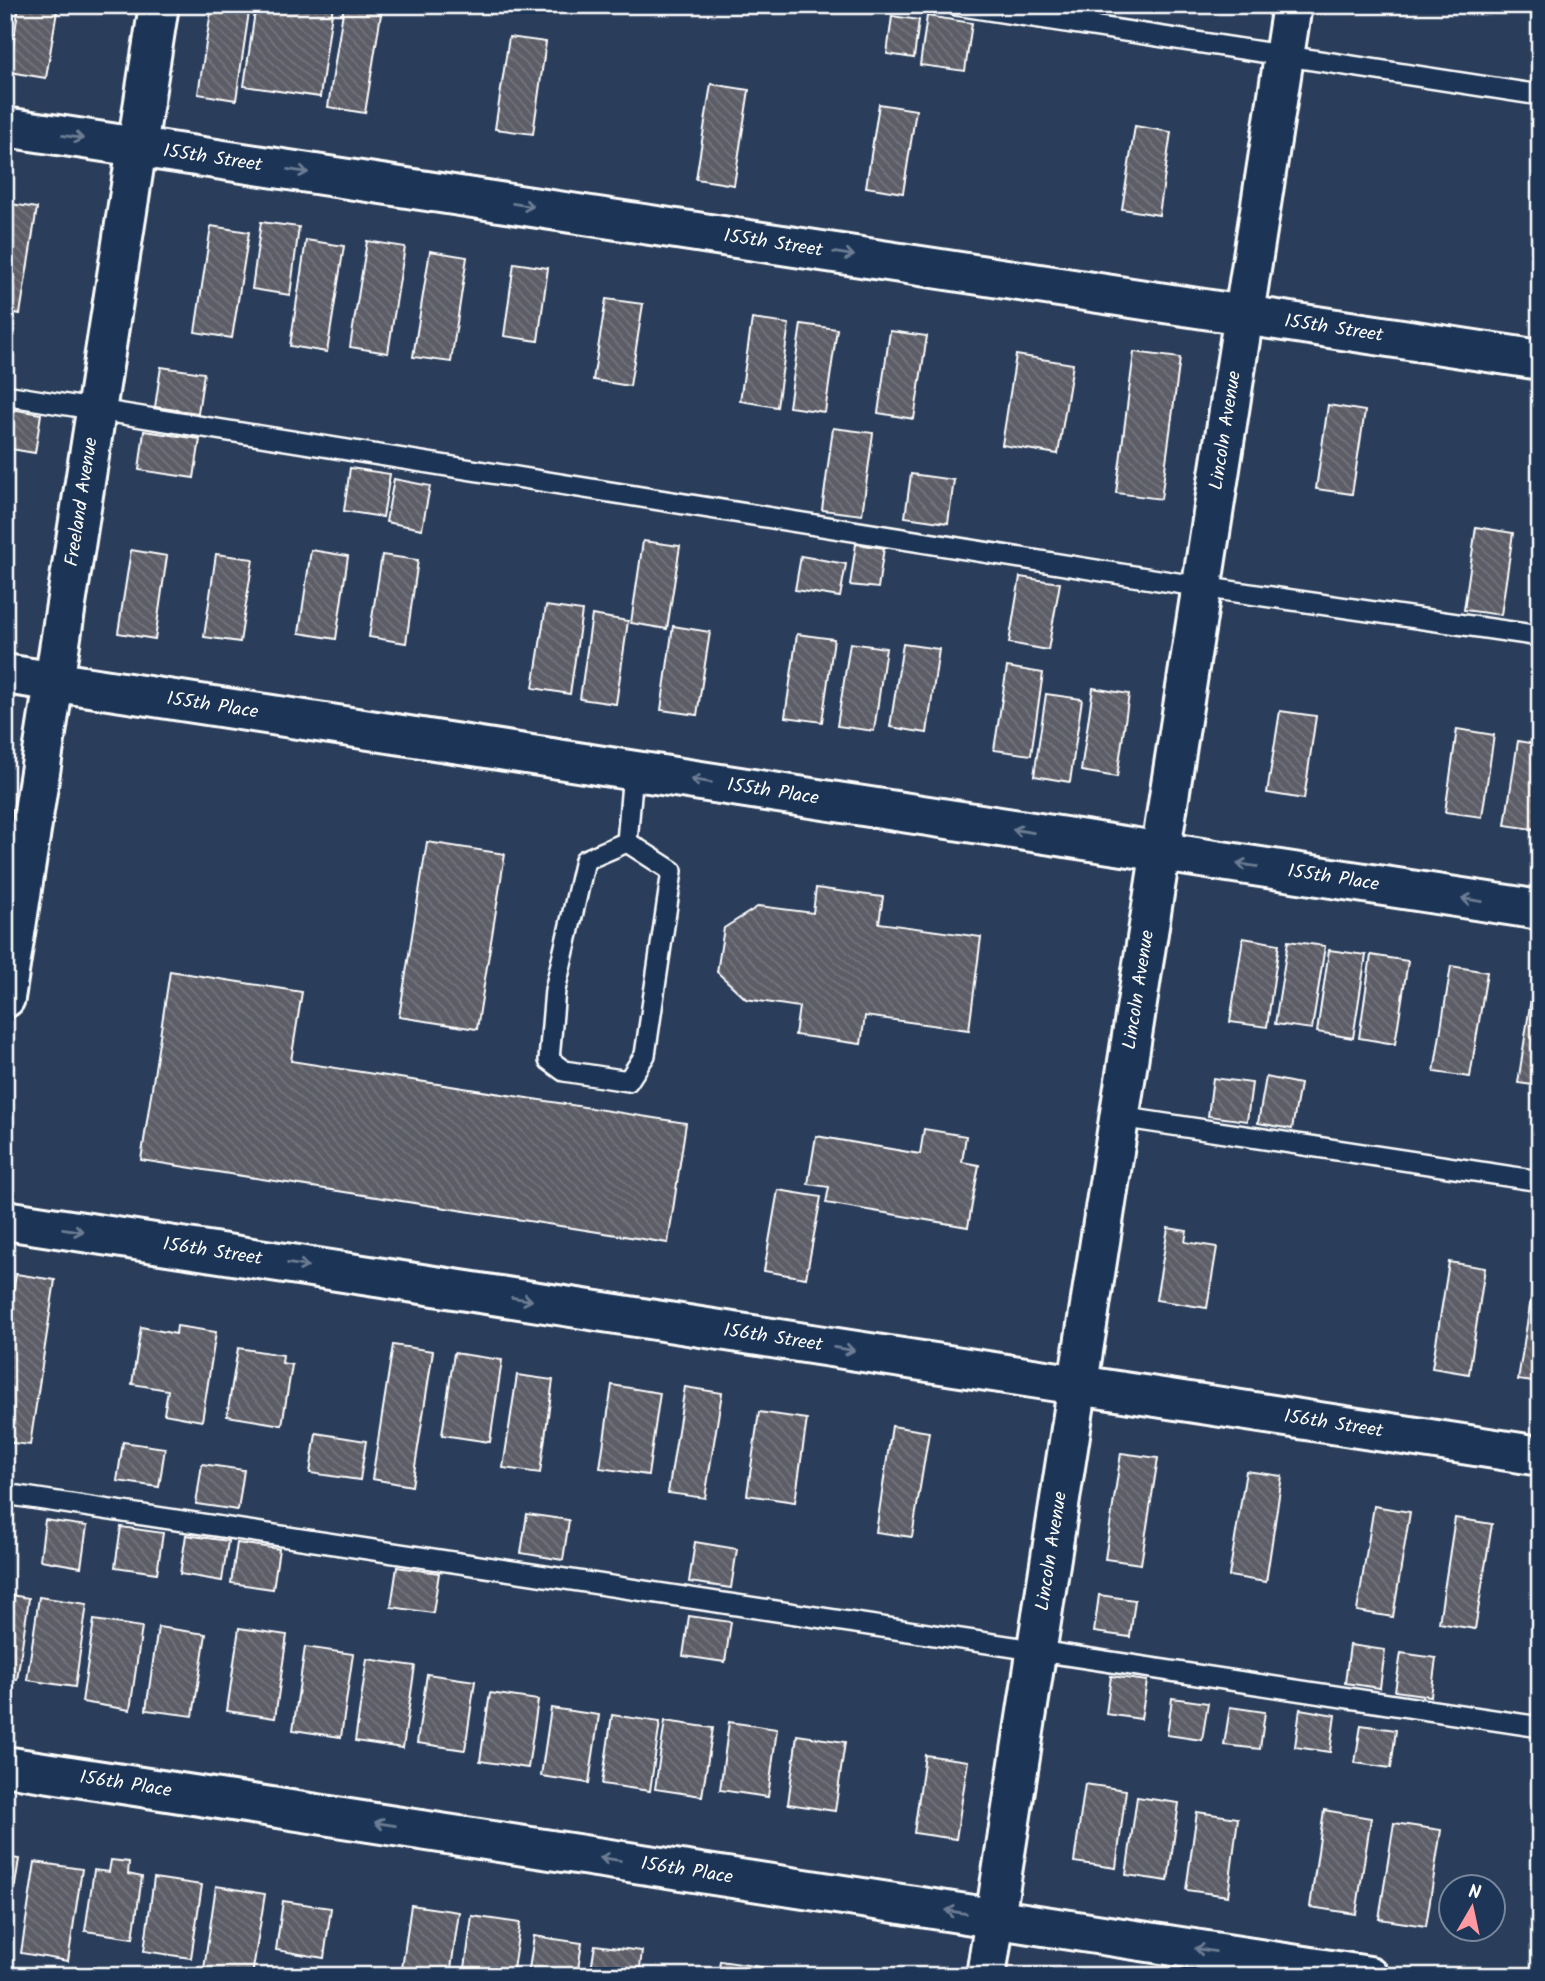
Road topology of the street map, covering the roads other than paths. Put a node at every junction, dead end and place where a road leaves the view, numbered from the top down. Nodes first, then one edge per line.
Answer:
1 (159, 5) edge
2 (956, 5) edge
3 (1292, 5) edge
4 (1284, 56) junction
5 (1540, 95) edge
6 (5, 127) edge
7 (136, 147) junction
8 (1244, 315) junction
9 (1540, 360) edge
10 (5, 395) edge
11 (96, 409) junction
12 (1202, 587) junction
13 (1540, 636) edge
14 (5, 674) edge
15 (54, 682) junction
16 (633, 771) junction
17 (627, 842) junction
18 (1160, 852) junction
19 (1540, 910) edge
20 (9, 948) edge
21 (5, 998) edge
22 (1119, 1116) junction
23 (1540, 1181) edge
24 (5, 1220) edge
25 (1078, 1385) junction
26 (1540, 1456) edge
27 (5, 1494) edge
28 (1037, 1651) junction
29 (1540, 1727) edge
30 (5, 1766) edge
31 (995, 1918) junction
32 (986, 1976) edge
33 (1369, 1976) edge

1 - 7 street, Freeland Avenue
2 - 4 lane
3 - 4 street, Lincoln Avenue
4 - 5 lane
4 - 8 street, Lincoln Avenue
6 -> 7 street, 155th Street
7 -> 8 street, 155th Street
7 - 11 street, Freeland Avenue
8 - 9 street, 155th Street
8 - 12 street, Lincoln Avenue
10 - 11 lane
11 - 12 lane
11 - 15 street, Freeland Avenue
12 - 13 lane
12 - 18 street, Lincoln Avenue
14 - 15 street, 155th Place
15 - 16 street, 155th Place
15 - 20 street, Freeland Avenue
16 - 17 lane
18 -> 16 street, 155th Place
17 - 17 lane
19 -> 18 street, 155th Place
18 - 22 street, Lincoln Avenue
20 - 21 street, Freeland Avenue
22 - 23 lane
22 - 25 street, Lincoln Avenue
24 -> 25 street, 156th Street
25 - 26 street, 156th Street
25 - 28 street, Lincoln Avenue
27 - 28 lane
28 - 29 lane
28 - 31 street, Lincoln Avenue
31 -> 30 street, 156th Place
31 - 32 street, Lincoln Avenue
33 -> 31 street, 156th Place

